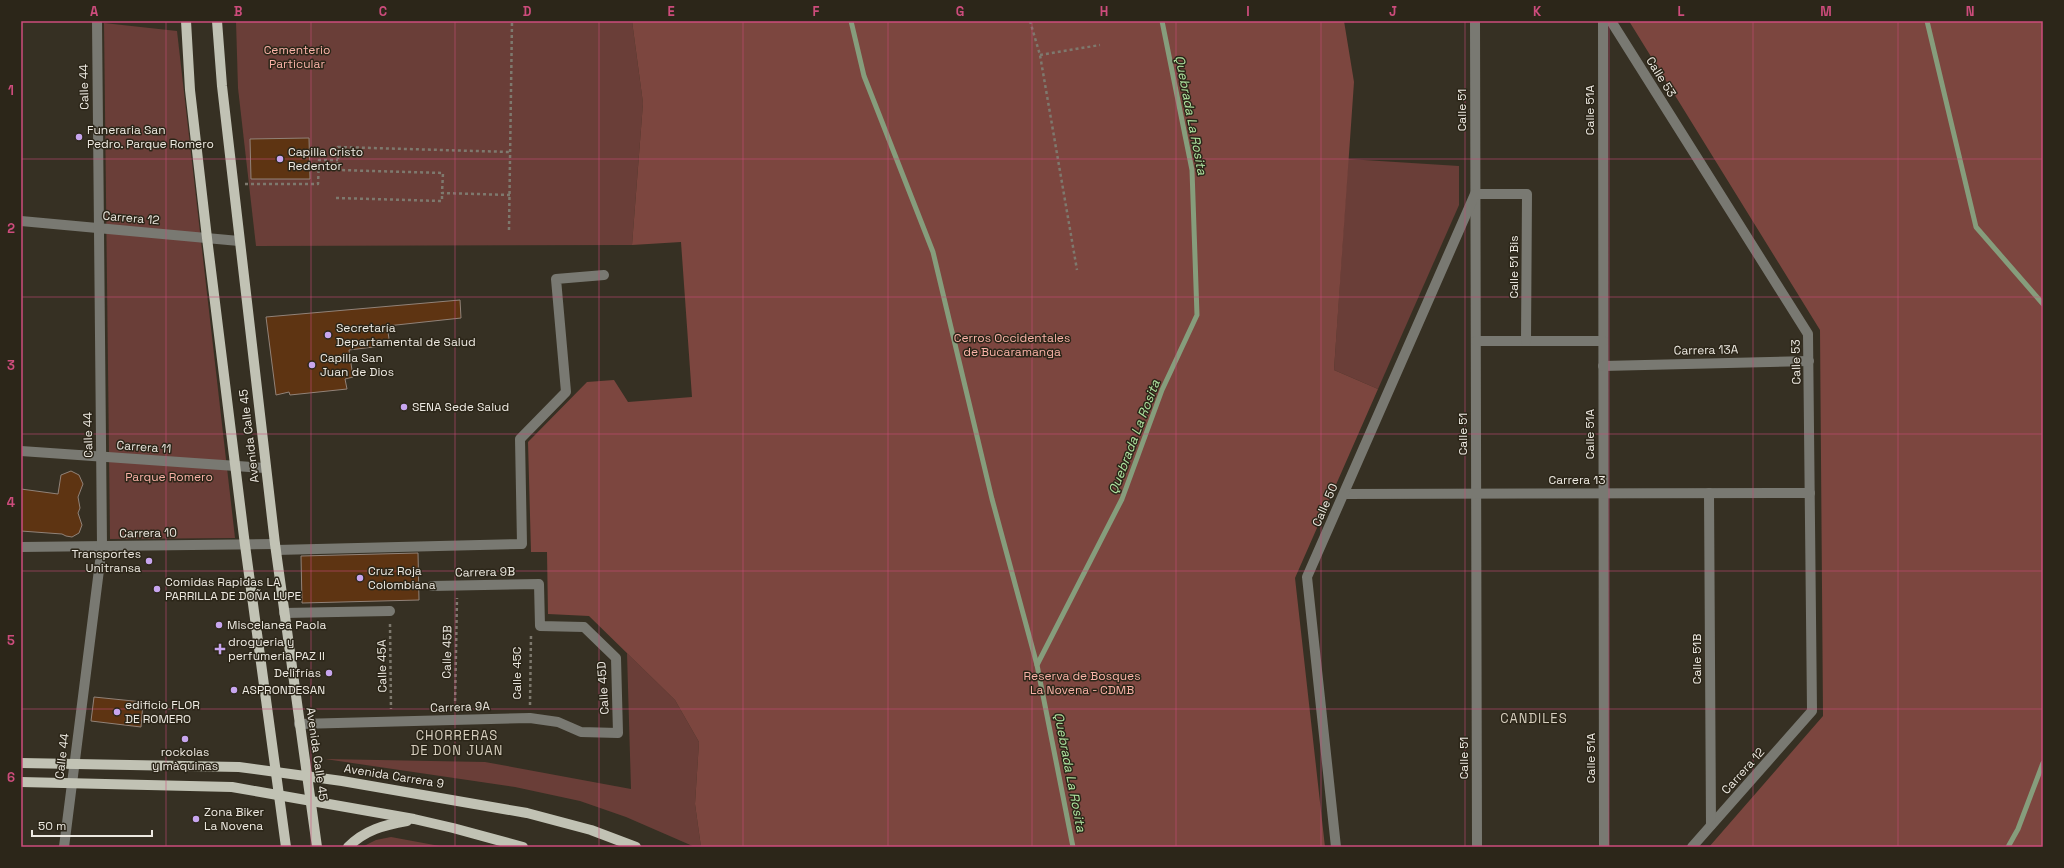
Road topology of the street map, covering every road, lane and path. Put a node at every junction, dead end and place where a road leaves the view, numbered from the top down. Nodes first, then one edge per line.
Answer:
1 (96, 21) edge
2 (186, 21) edge
3 (216, 21) edge
4 (512, 21) edge
5 (1030, 21) edge
6 (1475, 21) edge
7 (1603, 21) edge
8 (1611, 21) edge
9 (1100, 45) dead end
10 (1040, 55) junction
11 (510, 152) junction
12 (338, 160) junction
13 (233, 184) junction
14 (442, 193) junction
15 (1476, 194) junction
16 (510, 195) junction
17 (336, 198) dead end
18 (21, 221) edge
19 (99, 228) junction
20 (509, 230) dead end
21 (207, 238) junction
22 (239, 241) junction
23 (1077, 270) dead end
24 (604, 275) dead end
25 (1476, 341) junction
26 (1526, 341) junction
27 (1603, 341) junction
28 (1809, 361) junction
29 (1603, 366) junction
30 (21, 451) edge
31 (101, 457) junction
32 (235, 466) junction
33 (265, 468) junction
34 (1810, 492) junction
35 (1604, 493) junction
36 (1709, 493) junction
37 (1344, 494) junction
38 (1476, 494) junction
39 (245, 545) junction
40 (102, 546) junction
41 (21, 547) edge
42 (275, 547) junction
43 (457, 585) junction
44 (432, 586) dead end
45 (390, 611) joint
46 (284, 613) junction
47 (540, 626) junction
48 (1812, 711) joint
49 (530, 718) junction
50 (455, 720) junction
51 (392, 722) junction
52 (300, 724) junction
53 (618, 733) joint
54 (21, 763) edge
55 (74, 764) junction
56 (274, 772) junction
57 (306, 776) junction
58 (21, 782) edge
59 (72, 783) junction
60 (278, 795) junction
61 (310, 801) junction
62 (414, 819) junction
63 (1712, 825) junction
64 (64, 847) edge
65 (286, 847) edge
66 (317, 847) edge
67 (348, 847) edge
68 (523, 847) edge
69 (636, 847) edge
70 (1336, 847) edge
71 (1477, 847) edge
72 (1604, 847) edge
73 (1692, 847) edge

1 - 19 street, Calle 44
2 - 21 main road, Avenida Calle 45
3 - 13 main road, Avenida Calle 45
4 - 11 path
5 - 10 path
6 - 15 street, Calle 51
7 - 27 street, Calle 51A
8 - 28 street, Calle 53
9 - 10 path
10 - 23 path
11 - 12 path
11 - 16 path
12 - 13 path
12 - 14 path
13 - 22 main road, Avenida Calle 45
14 - 16 path
14 - 17 path
15 - 25 street, Calle 51
15 - 26 street, Calle 51 Bis
15 - 37 street, Calle 50
16 - 20 path
18 - 19 street, Carrera 12
19 - 21 street, Carrera 12
19 - 31 street, Calle 44
21 - 22 street, Carrera 12
21 - 32 main road, Avenida Calle 45
22 - 33 main road, Avenida Calle 45
24 - 42 street, Carrera 10
25 - 26 street
25 - 38 street, Calle 51
26 - 27 street
27 - 29 street, Calle 51A
28 - 29 street, Carrera 13A
28 - 34 street, Calle 53
29 - 35 street, Calle 51A
30 - 31 street, Carrera 11
31 - 32 street, Carrera 11
31 - 40 street, Calle 44
32 - 33 street, Carrera 11
32 - 39 main road, Avenida Calle 45
33 - 42 main road, Avenida Calle 45
34 - 36 street, Carrera 13
34 - 48 street, Calle 53
35 - 36 street, Carrera 13
35 - 38 street, Carrera 13
35 - 72 street, Calle 51A
36 - 63 street, Calle 51B
37 - 38 street, Carrera 13
37 - 70 street, Calle 50
38 - 71 street, Calle 51
39 - 40 street, Carrera 10
39 - 42 street, Carrera 10
39 - 56 main road, Avenida Calle 45
40 - 41 street, Carrera 10
40 - 55 street, Calle 44
42 - 46 main road, Avenida Calle 45
43 - 44 street, Carrera 9B
43 - 47 street, Carrera 9B
43 - 50 path, Calle 45B
45 - 46 street
45 - 51 path, Calle 45A
46 - 52 main road, Avenida Calle 45
47 - 49 path, Calle 45C
47 - 53 street, Calle 45D
48 - 63 street, Carrera 12
49 - 50 street, Carrera 9A
49 - 53 street, Carrera 9A
50 - 51 street, Carrera 9A
51 - 52 street, Carrera 9A
52 - 57 main road, Avenida Calle 45
54 - 55 main road, Avenida Carrera 9
55 - 56 main road, Avenida Carrera 9
55 - 59 street, Calle 44
56 - 57 main road, Avenida Carrera 9
56 - 60 main road, Avenida Calle 45
57 - 61 main road, Avenida Calle 45
57 - 69 main road, Avenida Carrera 9
58 - 59 main road
59 - 60 main road
59 - 64 street, Calle 44
60 - 61 main road
60 - 65 main road, Avenida Calle 45
61 - 62 main road
61 - 66 main road, Avenida Calle 45
62 - 67 main road
62 - 68 main road
63 - 73 street, Carrera 12

